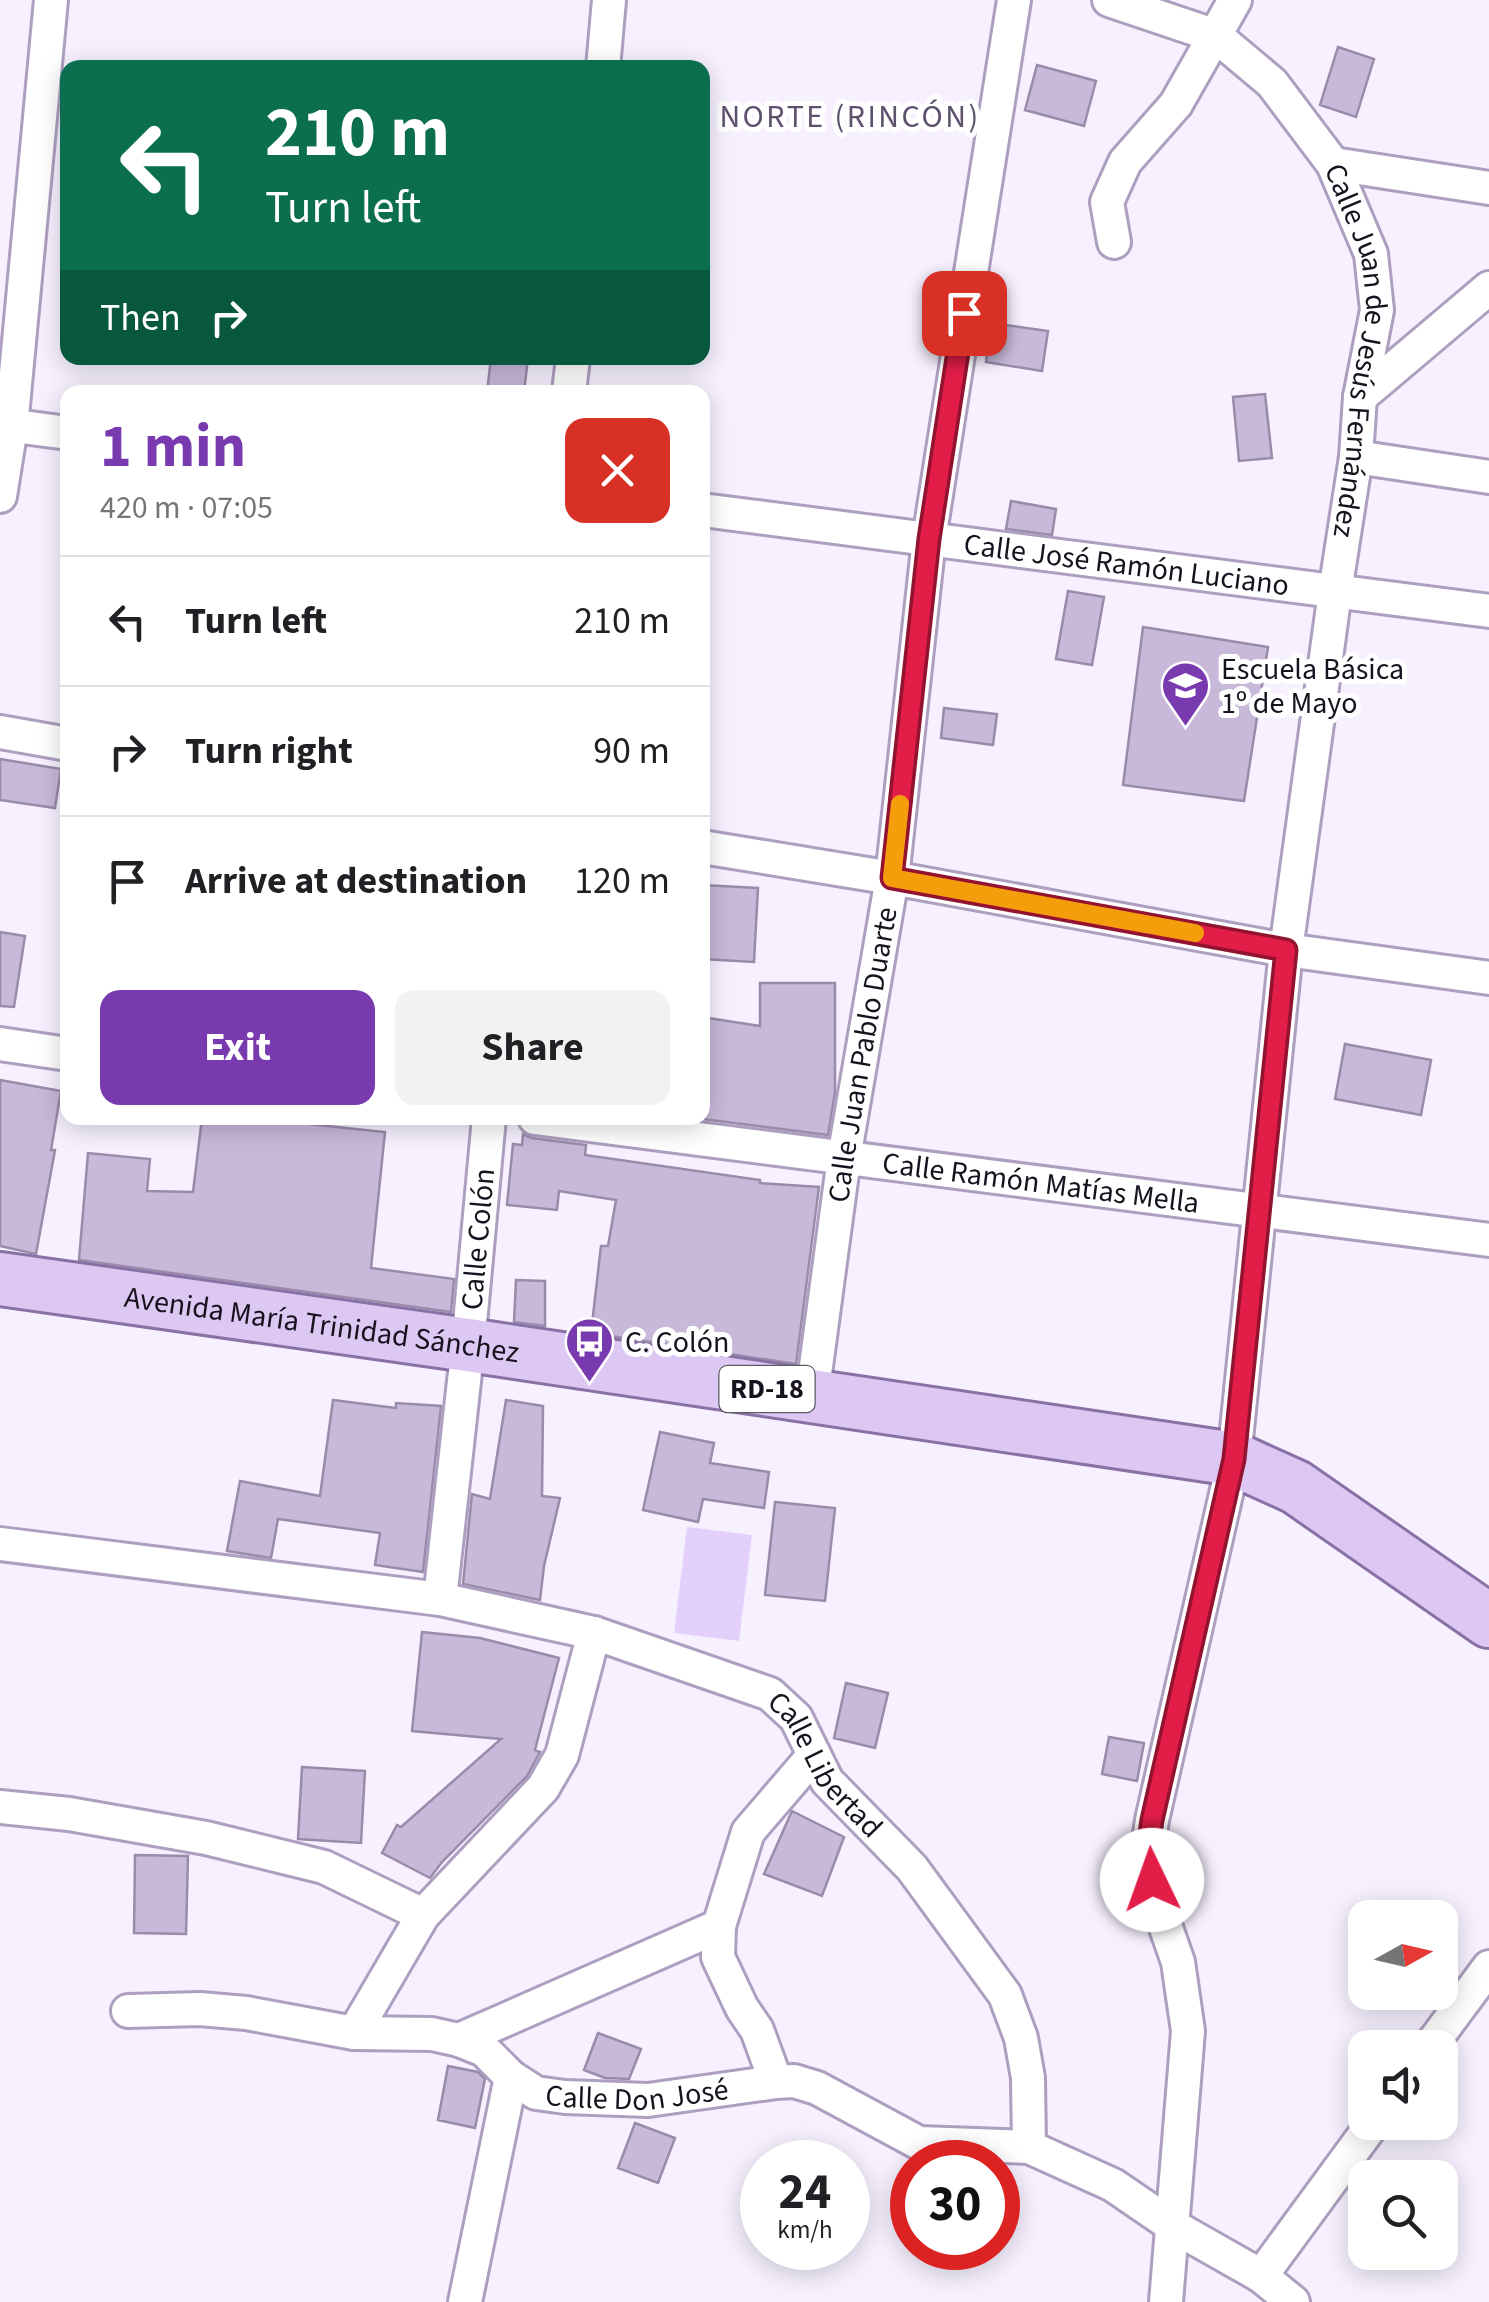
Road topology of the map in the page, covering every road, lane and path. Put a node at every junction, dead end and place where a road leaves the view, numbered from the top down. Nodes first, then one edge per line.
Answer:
1 (52, 0) edge
2 (1014, 0) edge
3 (1108, 0) edge
4 (1235, 0) edge
5 (600, 5) edge
6 (1216, 36) junction
7 (603, 60) edge
8 (1333, 164) junction
9 (1489, 188) edge
10 (1114, 242) dead end
11 (1489, 288) edge
12 (1360, 397) junction
13 (5, 426) edge
14 (60, 432) edge
15 (1356, 456) junction
16 (1489, 477) edge
17 (0, 496) edge
18 (710, 511) edge
19 (929, 539) junction
20 (1334, 592) junction
21 (1489, 611) edge
22 (0, 732) edge
23 (60, 743) edge
24 (710, 848) edge
25 (892, 878) junction
26 (1286, 950) junction
27 (1489, 978) edge
28 (0, 1044) edge
29 (60, 1053) edge
30 (488, 1125) edge
31 (589, 1125) edge
32 (844, 1158) junction
33 (1260, 1209) junction
34 (1489, 1240) edge
35 (0, 1279) edge
36 (468, 1345) junction
37 (812, 1396) junction
38 (1234, 1459) junction
39 (0, 1544) edge
40 (440, 1600) junction
41 (1489, 1621) edge
42 (594, 1632) junction
43 (814, 1755) junction
44 (0, 1807) edge
45 (424, 1915) junction
46 (719, 1926) junction
47 (1489, 1966) edge
48 (128, 2011) dead end
49 (1442, 2030) edge
50 (354, 2032) junction
51 (460, 2040) junction
52 (511, 2078) junction
53 (776, 2082) junction
54 (1361, 2140) edge
55 (1029, 2146) junction
56 (1173, 2226) junction
57 (1261, 2276) junction
58 (464, 2302) edge
59 (1166, 2302) edge
60 (1292, 2302) edge

1 - 13 street
2 - 19 street, Calle Juan Pablo Duarte
3 - 6 street, Calle Juan de Jesús Fernández
4 - 6 street
5 - 7 street
6 - 8 street, Calle Juan de Jesús Fernández
6 - 10 street
8 - 9 street
8 - 12 street, Calle Juan de Jesús Fernández
11 - 12 street
12 - 15 street, Calle Juan de Jesús Fernández
13 - 14 street
13 - 17 street
15 - 16 street
15 - 20 street, Calle Juan de Jesús Fernández
18 - 19 street, Calle José Ramón Luciano
19 - 20 street, Calle José Ramón Luciano
19 - 25 street, Calle Juan Pablo Duarte
20 - 21 street, Calle José Ramón Luciano
20 - 26 street, Calle Juan de Jesús Fernández
22 - 23 street
24 - 25 street
25 - 26 street
25 - 32 street, Calle Juan Pablo Duarte
26 - 27 street
26 - 33 street, Calle Juan de Jesús Fernández
28 - 29 street
30 - 36 street, Calle Colón
31 - 32 street, Calle Ramón Matías Mella
32 - 33 street, Calle Ramón Matías Mella
32 - 37 street, Calle Juan Pablo Duarte
33 - 34 street, Calle Ramón Matías Mella
33 - 38 street, Calle Juan de Jesús Fernández
35 - 36 main road, Avenida María Trinidad Sánchez / RD-18
36 - 37 main road, Avenida María Trinidad Sánchez / RD-18
36 - 40 street, Calle Colón
37 - 38 main road, Avenida María Trinidad Sánchez / RD-18
38 - 41 main road, Avenida María Trinidad Sánchez / RD-18
38 - 56 street, Calle Juan de Jesús Fernández
39 - 40 street, Calle Libertad
40 - 42 street, Calle Libertad
42 - 43 street, Calle Libertad
42 - 45 street
43 - 46 street
43 - 55 street, Calle Libertad
44 - 45 street
45 - 50 street
46 - 51 street
46 - 53 street
47 - 49 street
48 - 50 street, Calle Don José
50 - 51 street, Calle Don José
51 - 52 street, Calle Don José
52 - 53 street, Calle Don José
52 - 58 street
53 - 55 street, Calle Don José
54 - 57 street
55 - 56 street
56 - 57 street
56 - 59 street, Calle Juan de Jesús Fernández
57 - 60 street

